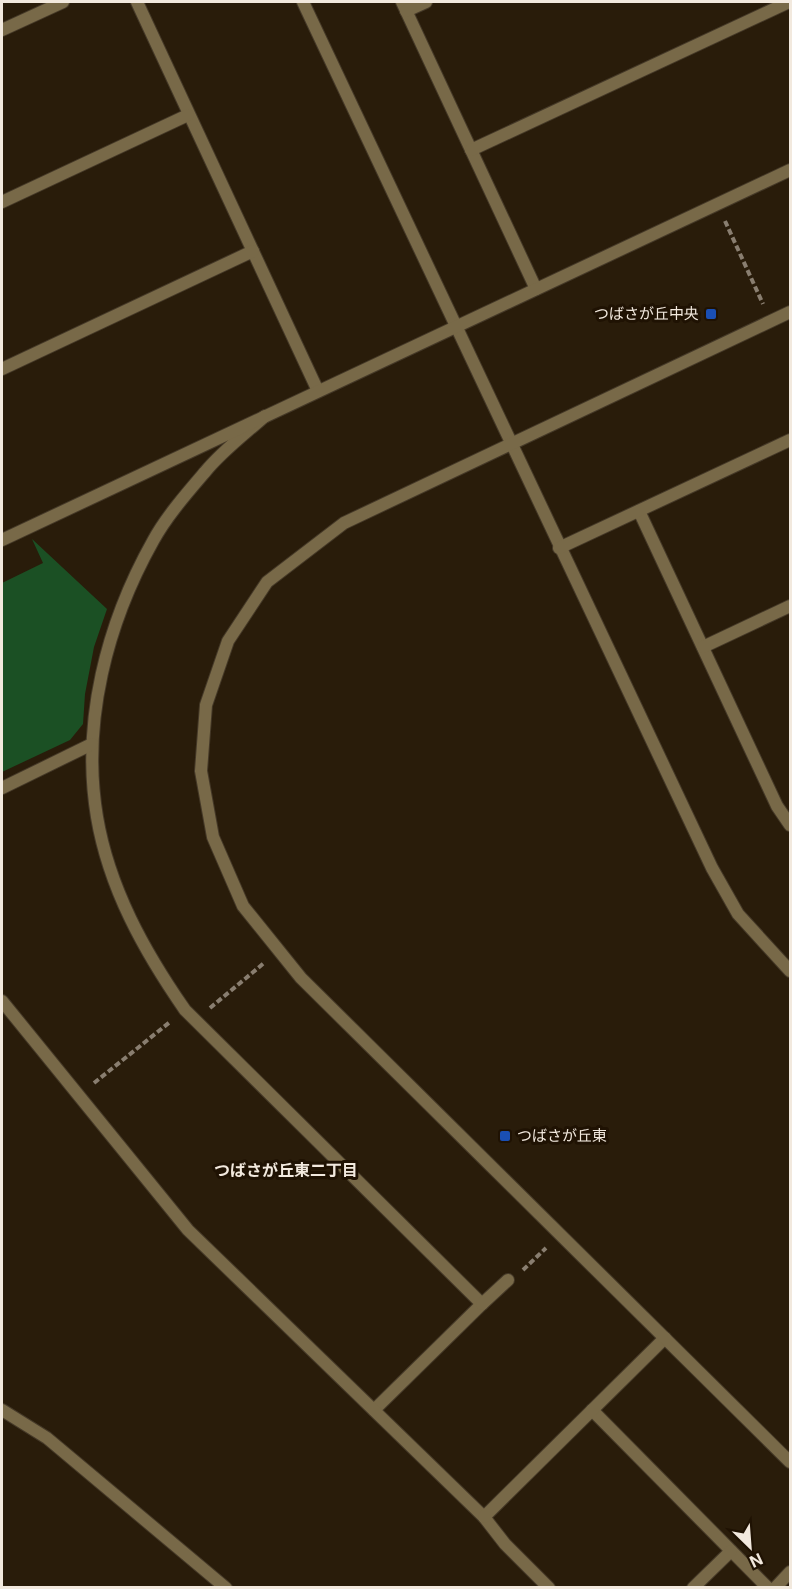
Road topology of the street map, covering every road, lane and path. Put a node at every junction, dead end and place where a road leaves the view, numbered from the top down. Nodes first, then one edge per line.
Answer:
1 (63, 2) edge
2 (137, 2) edge
3 (303, 2) edge
4 (426, 2) edge
5 (789, 2) edge
6 (404, 6) edge
7 (2, 30) edge
8 (188, 115) junction
9 (471, 150) junction
10 (790, 170) edge
11 (2, 202) edge
12 (717, 204) junction
13 (253, 251) junction
14 (536, 289) junction
15 (790, 312) edge
16 (771, 321) junction
17 (455, 326) junction
18 (2, 369) edge
19 (318, 391) junction
20 (265, 416) junction
21 (790, 440) edge
22 (510, 443) junction
23 (639, 511) junction
24 (2, 540) edge
25 (559, 548) junction
26 (790, 606) edge
27 (703, 647) junction
28 (92, 744) junction
29 (2, 788) edge
30 (790, 825) edge
31 (278, 951) junction
32 (790, 971) edge
33 (2, 1001) edge
34 (184, 1010) junction
35 (194, 1020) junction
36 (78, 1095) junction
37 (560, 1235) junction
38 (508, 1280) joint
39 (482, 1304) junction
40 (665, 1338) junction
41 (2, 1410) edge
42 (374, 1410) junction
43 (591, 1410) junction
44 (790, 1462) edge
45 (484, 1517) junction
46 (731, 1551) junction
47 (790, 1572) edge
48 (226, 1587) edge
49 (549, 1587) edge
50 (693, 1587) edge
51 (768, 1587) edge
52 (775, 1587) edge

1 - 7 street
2 - 8 street
3 - 17 street
4 - 6 street
5 - 9 street
6 - 9 street
8 - 11 street
8 - 13 street
9 - 14 street
10 - 12 street
12 - 14 street
12 - 16 path
13 - 18 street
13 - 19 street
14 - 17 street
15 - 16 street
16 - 22 street
17 - 19 street
17 - 22 street
19 - 20 street
20 - 24 street
20 - 28 street
21 - 23 street
22 - 25 street
22 - 31 street
23 - 25 street
23 - 27 street
25 - 32 street
26 - 27 street
27 - 30 street
28 - 29 street
28 - 34 street
31 - 35 path
31 - 37 street
33 - 36 street
34 - 35 street
34 - 36 path
35 - 39 street
36 - 42 street
37 - 38 path
37 - 40 street
38 - 39 street
39 - 42 street
40 - 43 street
40 - 44 street
41 - 48 street
42 - 45 street
43 - 45 street
43 - 46 street
45 - 49 street
46 - 50 street
46 - 51 street
47 - 52 street

